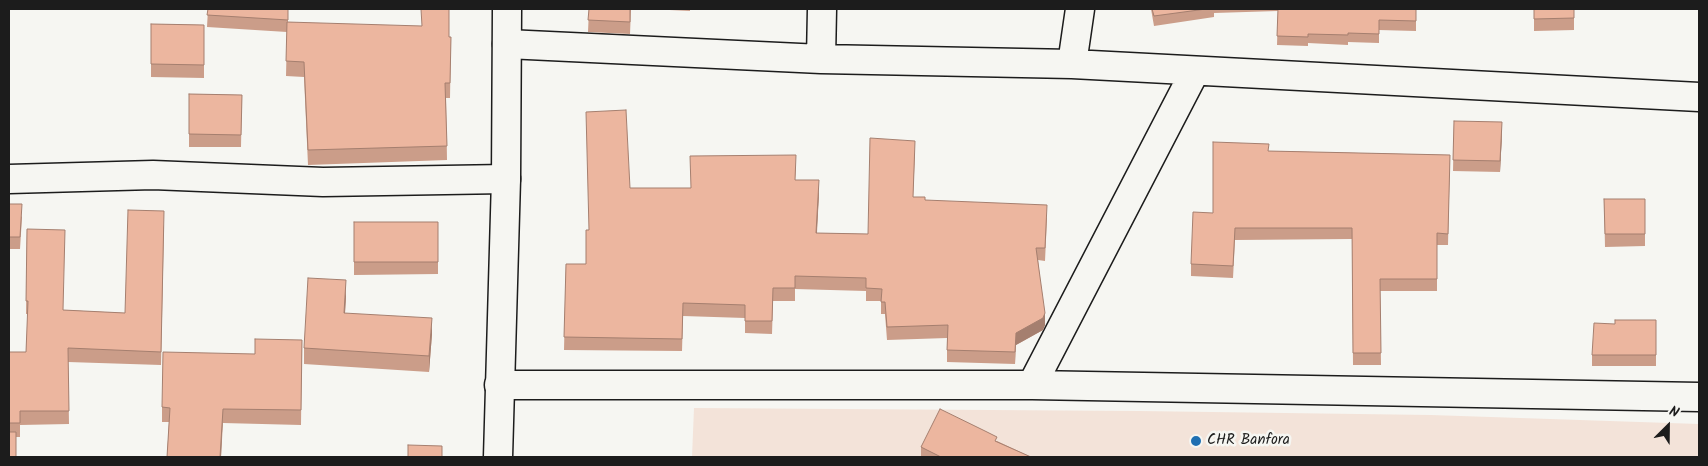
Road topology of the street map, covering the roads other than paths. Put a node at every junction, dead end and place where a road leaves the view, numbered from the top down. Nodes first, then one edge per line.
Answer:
1 (507, 9) edge
2 (822, 9) edge
3 (1080, 9) edge
4 (507, 44) junction
5 (821, 58) junction
6 (1072, 64) junction
7 (1195, 71) junction
8 (1699, 97) edge
9 (506, 179) junction
10 (9, 180) edge
11 (499, 385) junction
12 (1032, 385) junction
13 (1699, 397) edge
14 (498, 457) edge

1 - 4 street
2 - 5 street
3 - 6 street
4 - 5 street
4 - 9 street
5 - 6 street
6 - 7 street
7 - 8 street
7 - 12 street
9 - 10 street
9 - 11 street
11 - 12 street
11 - 14 street
12 - 13 street

